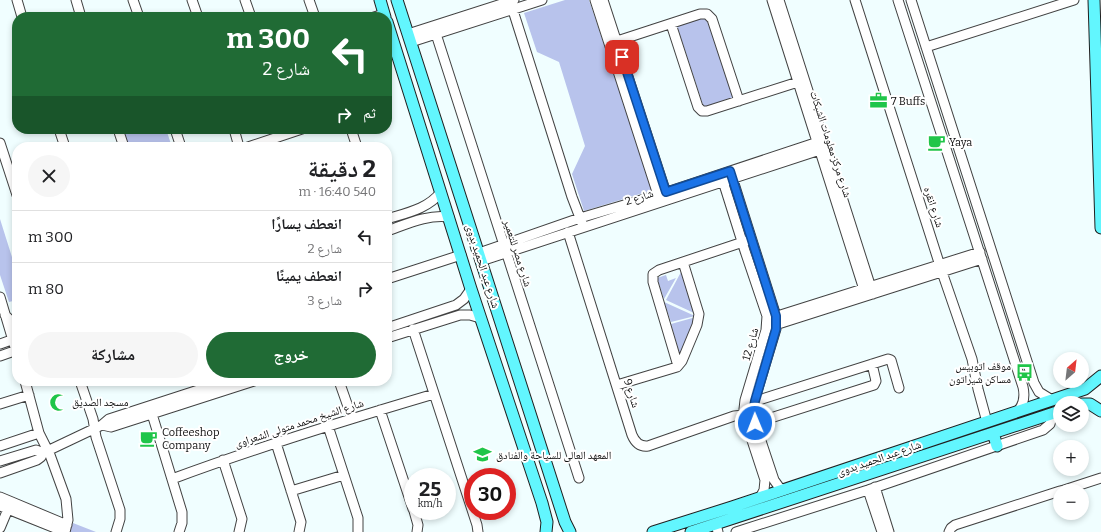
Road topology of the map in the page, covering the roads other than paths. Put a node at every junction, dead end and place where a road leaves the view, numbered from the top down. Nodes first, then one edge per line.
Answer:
1 (17, 0) edge
2 (76, 0) edge
3 (133, 0) edge
4 (192, 0) edge
5 (246, 0) edge
6 (309, 0) edge
7 (380, 0) edge
8 (398, 0) edge
9 (542, 0) edge
10 (595, 0) edge
11 (603, 0) edge
12 (772, 0) edge
13 (779, 0) edge
14 (856, 0) edge
15 (898, 0) edge
16 (1074, 0) edge
17 (1094, 0) edge
18 (914, 1) edge
19 (512, 4) edge
20 (21, 12) edge
21 (80, 12) edge
22 (137, 12) edge
23 (196, 12) edge
24 (250, 12) edge
25 (313, 12) edge
26 (382, 12) edge
27 (672, 24) junction
28 (436, 34) junction
29 (410, 38) junction
30 (613, 43) junction
31 (392, 45) edge
32 (926, 47) junction
33 (798, 82) junction
34 (739, 101) junction
35 (287, 134) edge
36 (263, 142) edge
37 (0, 144) edge
38 (822, 145) junction
39 (732, 175) junction
40 (722, 178) junction
41 (12, 180) edge
42 (441, 192) junction
43 (663, 197) junction
44 (429, 204) junction
45 (392, 217) edge
46 (433, 217) junction
47 (449, 217) junction
48 (582, 223) junction
49 (1101, 228) edge
50 (392, 229) edge
51 (568, 232) junction
52 (752, 240) junction
53 (742, 243) junction
54 (504, 249) junction
55 (460, 255) junction
56 (981, 256) junction
57 (480, 257) junction
58 (683, 262) junction
59 (941, 268) junction
60 (392, 277) edge
61 (471, 289) junction
62 (869, 291) junction
63 (0, 297) edge
64 (456, 305) junction
65 (6, 315) junction
66 (460, 315) junction
67 (480, 318) junction
68 (12, 321) edge
69 (772, 322) junction
70 (392, 326) edge
71 (413, 329) junction
72 (12, 331) edge
73 (392, 336) edge
74 (12, 340) edge
75 (0, 344) edge
76 (12, 353) edge
77 (0, 356) edge
78 (872, 364) junction
79 (678, 366) junction
80 (1101, 376) edge
81 (759, 385) junction
82 (26, 386) edge
83 (82, 386) edge
84 (210, 386) edge
85 (239, 386) edge
86 (342, 386) edge
87 (617, 386) junction
88 (1036, 387) junction
89 (899, 388) dead end
90 (1085, 389) junction
91 (1024, 392) junction
92 (434, 394) junction
93 (29, 395) junction
94 (769, 397) junction
95 (750, 400) junction
96 (1052, 400) junction
97 (1089, 400) edge
98 (0, 404) edge
99 (1089, 405) edge
100 (380, 410) junction
101 (1101, 411) edge
102 (1018, 412) junction
103 (1053, 413) edge
104 (152, 414) junction
105 (744, 414) junction
106 (352, 418) junction
107 (754, 418) junction
108 (1053, 418) edge
109 (987, 422) junction
110 (328, 426) junction
111 (99, 427) junction
112 (39, 433) junction
113 (993, 433) junction
114 (276, 443) junction
115 (0, 446) edge
116 (997, 446) junction
117 (45, 451) junction
118 (223, 460) junction
119 (0, 461) edge
120 (0, 473) edge
121 (344, 475) junction
122 (579, 478) dead end
123 (1101, 478) edge
124 (172, 479) junction
125 (404, 483) edge
126 (1083, 484) edge
127 (872, 488) junction
128 (784, 490) junction
129 (291, 491) junction
130 (1053, 493) edge
131 (0, 497) edge
132 (760, 498) junction
133 (4, 508) edge
134 (416, 520) edge
135 (727, 520) junction
136 (0, 528) edge
137 (717, 528) edge
138 (65, 530) edge
139 (547, 531) edge
140 (116, 532) edge
141 (179, 532) edge
142 (239, 532) edge
143 (299, 532) edge
144 (358, 532) edge
145 (417, 532) edge
146 (478, 532) edge
147 (570, 532) edge
148 (653, 532) edge
149 (691, 532) edge
150 (731, 532) edge
151 (736, 532) edge
152 (882, 532) edge
153 (889, 532) edge
154 (950, 532) edge

1 - 20 street
2 - 21 street
3 - 22 street
4 - 23 street
5 - 24 street
6 - 25 street
7 - 26 main road, شارع عبد الحميد بدوى
8 - 29 main road, شارع عبد الحميد بدوى
9 - 19 street
10 - 30 street
11 - 30 street
12 - 33 street, شارع مركز معلومات الشبكات
13 - 38 street, شارع مركز معلومات الشبكات
14 - 59 street, شارع انقره
15 - 56 street
16 - 32 street
17 - 49 main road
18 - 32 street
19 - 28 street
19 - 29 street
19 - 48 street
27 - 30 street
27 - 34 street
27 - 34 street
28 - 29 street
28 - 54 street, شارع مصر للتعمير
29 - 57 main road, شارع عبد الحميد بدوى
30 - 43 street
31 - 42 main road, شارع عبد الحميد بدوى
32 - 88 street
33 - 34 street
33 - 38 street, شارع مركز معلومات الشبكات
35 - 36 street
37 - 41 street
38 - 39 street, شارع 2
38 - 62 street, شارع مركز معلومات الشبكات
39 - 40 street, شارع 2
39 - 52 street
40 - 43 street, شارع 2
40 - 53 street, شارع 12
42 - 44 street
42 - 47 main road, شارع عبد الحميد بدوى
43 - 48 street, شارع 2
44 - 45 street
44 - 46 street
46 - 47 street
46 - 50 street
47 - 55 main road, شارع عبد الحميد بدوى
48 - 51 street, شارع 2
48 - 54 street, شارع 2
51 - 54 street, شارع 2
51 - 87 street, شارع 9
52 - 53 street
52 - 69 street
53 - 58 street
53 - 69 street, شارع 12
54 - 57 street, شارع 2
54 - 122 street, شارع مصر للتعمير
55 - 60 street
55 - 61 main road, شارع عبد الحميد بدوى
56 - 59 street
56 - 91 street
57 - 147 main road, شارع عبد الحميد بدوى
58 - 79 street
58 - 79 street
59 - 62 street
59 - 109 street, شارع انقره
61 - 64 street
61 - 67 main road, شارع عبد الحميد بدوى
62 - 69 street
63 - 65 street
64 - 66 street
64 - 70 street
65 - 68 street
65 - 72 street
66 - 67 street
66 - 71 street
67 - 139 main road, شارع عبد الحميد بدوى
69 - 81 street, شارع 12
69 - 95 street, شارع 12
71 - 73 street
71 - 92 street
74 - 75 street
76 - 77 street
78 - 89 street
78 - 94 street
78 - 107 street, شارع 9
79 - 87 street
80 - 90 main road, شارع عبد الحميد بدوى
81 - 94 street
81 - 95 street, شارع 12
82 - 93 street
83 - 111 street
84 - 111 street
85 - 104 street
86 - 106 street
87 - 105 street, شارع 9
88 - 91 street
88 - 96 street
90 - 96 main road, شارع عبد الحميد بدوى
90 - 97 main road
91 - 102 street
92 - 100 street, شارع الشيخ محمد متولى الشعراوى
92 - 146 street
93 - 98 street
93 - 112 street
94 - 95 street
95 - 105 street, شارع 12
95 - 107 street, شارع 12
96 - 102 main road, شارع عبد الحميد بدوى
99 - 101 main road
100 - 106 street, شارع الشيخ محمد متولى الشعراوى
100 - 125 street
102 - 109 main road, شارع عبد الحميد بدوى
103 - 113 main road, شارع عبد الحميد بدوى
104 - 111 street
104 - 124 street
105 - 107 street, شارع 9
105 - 132 street, شارع 12
106 - 110 street, شارع الشيخ محمد متولى الشعراوى
107 - 128 street, شارع 12
108 - 116 street
109 - 128 main road, شارع عبد الحميد بدوى
110 - 114 street, شارع الشيخ محمد متولى الشعراوى
110 - 121 street
111 - 117 street
111 - 140 street
112 - 115 street
112 - 117 street
113 - 116 main road
113 - 135 main road, شارع عبد الحميد بدوى
114 - 118 street, شارع الشيخ محمد متولى الشعراوى
114 - 129 street
116 - 127 street
117 - 119 street
117 - 120 street
117 - 138 street
118 - 124 street, شارع الشيخ محمد متولى الشعراوى
118 - 142 street
121 - 129 street
121 - 144 street
123 - 126 street
124 - 141 street
127 - 151 street
127 - 152 street
127 - 153 street
128 - 132 main road, شارع عبد الحميد بدوى
129 - 143 street
130 - 154 street
131 - 138 street
132 - 148 main road, شارع عبد الحميد بدوى
133 - 136 street
133 - 138 street
134 - 145 street
135 - 137 main road, شارع عبد الحميد بدوى
135 - 150 street
137 - 149 main road, شارع عبد الحميد بدوى

